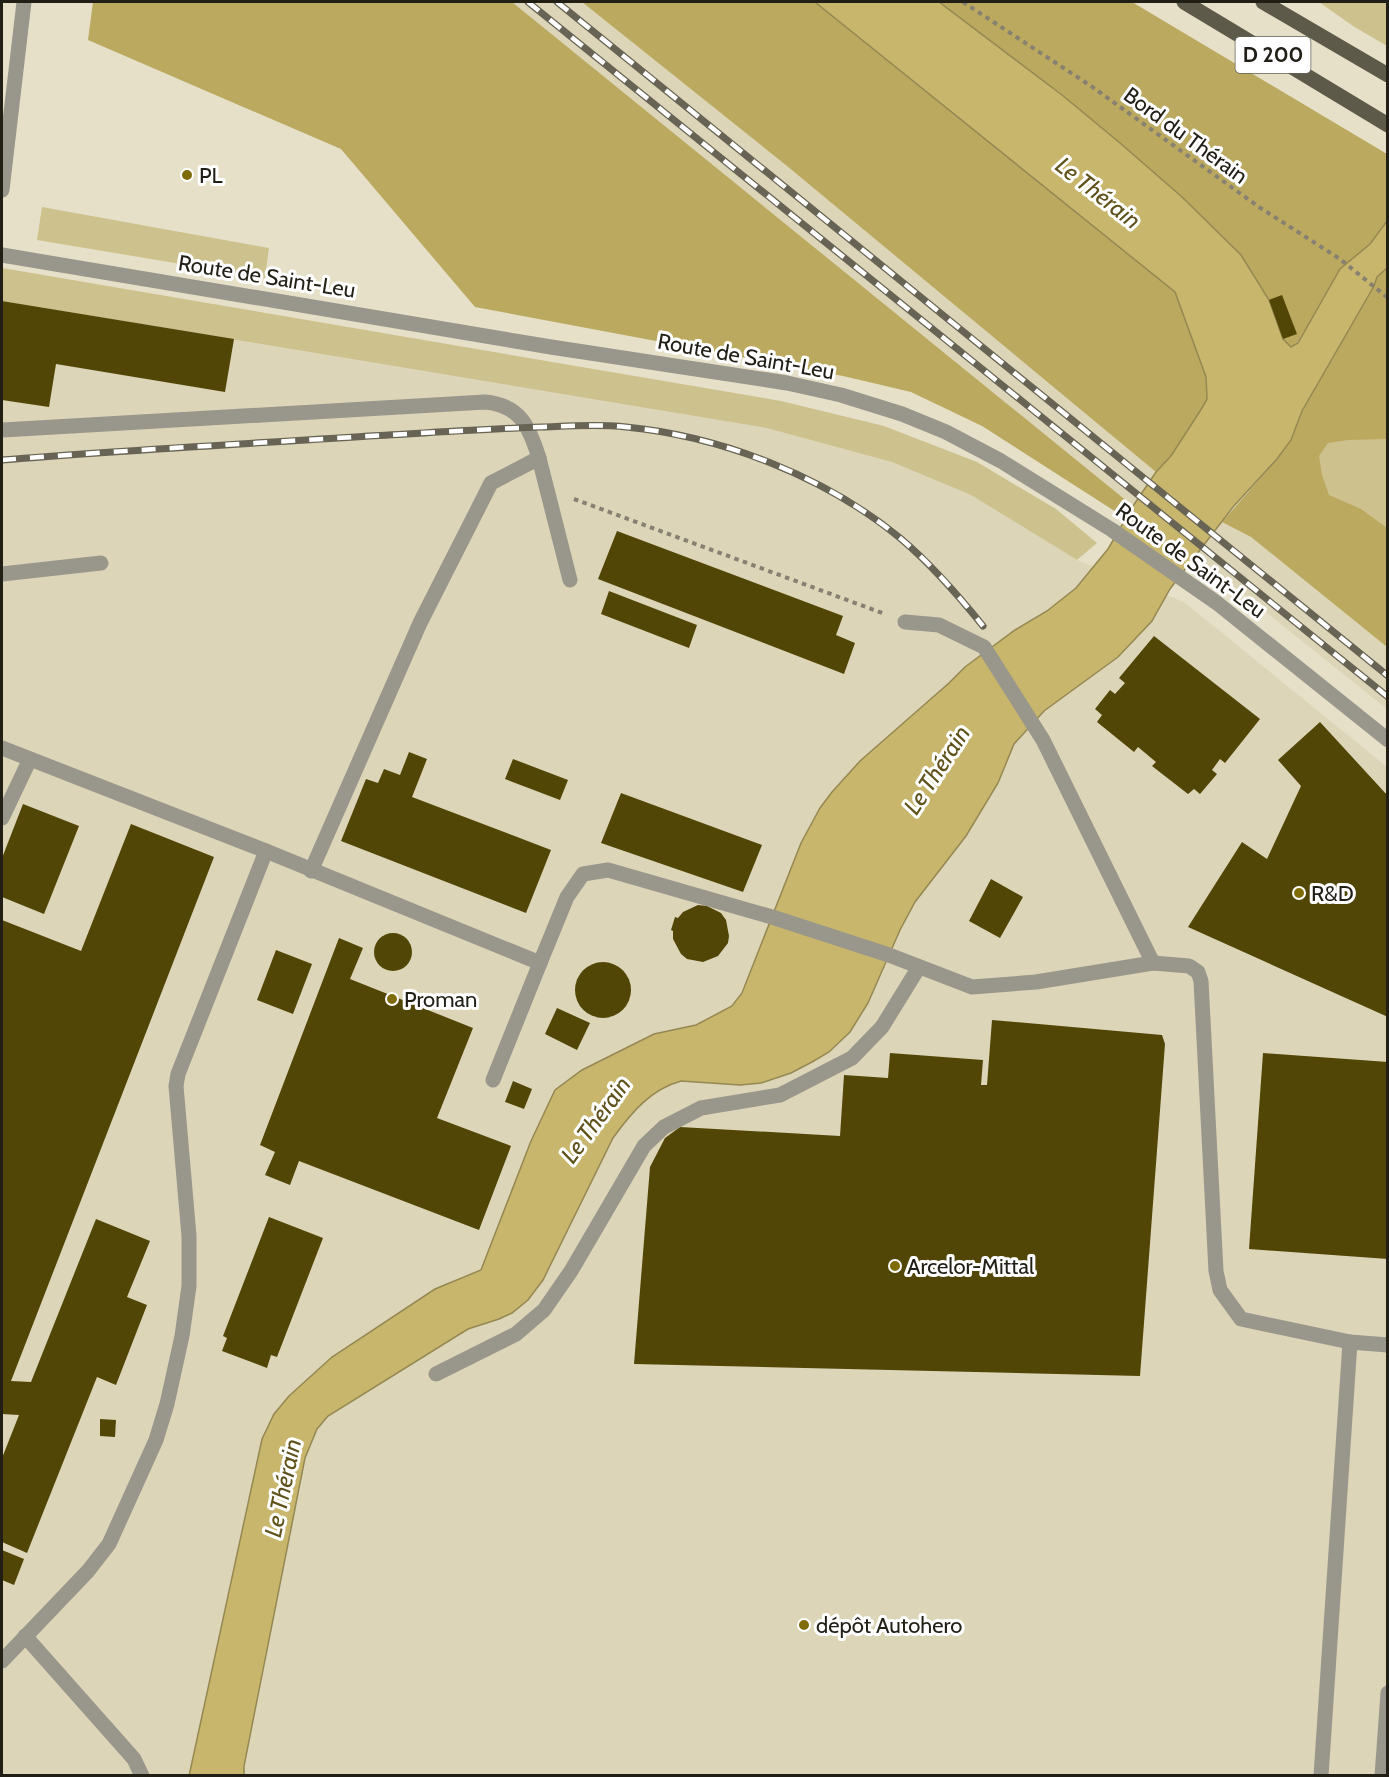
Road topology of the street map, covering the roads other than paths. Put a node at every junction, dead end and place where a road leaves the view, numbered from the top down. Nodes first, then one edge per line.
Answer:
1 (24, 2) edge
2 (1184, 2) edge
3 (1263, 2) edge
4 (1280, 2) edge
5 (1309, 28) junction
6 (1388, 75) edge
7 (1388, 125) edge
8 (2, 190) edge
9 (2, 255) edge
10 (3, 430) dead end
11 (539, 458) junction
12 (101, 563) dead end
13 (2, 574) edge
14 (570, 580) dead end
15 (905, 622) road end
16 (1388, 740) edge
17 (2, 748) edge
18 (30, 759) junction
19 (2, 818) edge
20 (266, 851) junction
21 (311, 871) junction
22 (540, 963) junction
23 (1153, 963) junction
24 (919, 967) junction
25 (493, 1080) dead end
26 (1350, 1342) junction
27 (1388, 1345) edge
28 (436, 1374) dead end
29 (25, 1636) junction
30 (2, 1661) edge
31 (1388, 1693) edge
32 (143, 1774) edge
33 (1321, 1776) edge
34 (1382, 1776) edge

1 - 8 street
2 - 7 main road, D 200
3 - 5 main road, D 200
4 - 5 main road
5 - 6 main road, D 200
9 - 16 street, Route de Saint-Leu
10 - 11 street
11 - 14 street
11 - 21 street
12 - 13 street
15 - 23 street
17 - 18 street
18 - 19 street
18 - 20 street
20 - 21 street
20 - 29 street
21 - 22 street
22 - 24 street
22 - 25 street
23 - 24 street
23 - 26 street
24 - 28 street
26 - 27 street
26 - 33 street
29 - 30 street
29 - 32 street
31 - 34 street

